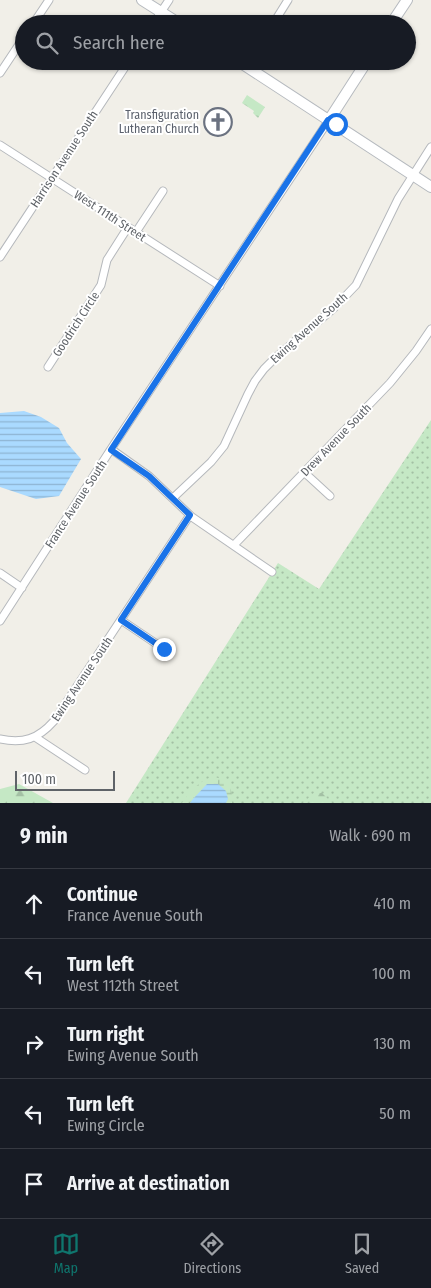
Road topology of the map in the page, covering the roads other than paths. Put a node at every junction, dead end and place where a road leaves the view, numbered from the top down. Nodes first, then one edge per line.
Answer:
1 (48, 0) edge
2 (142, 0) edge
3 (169, 0) edge
4 (288, 0) edge
5 (407, 0) edge
6 (161, 12) junction
7 (39, 15) edge
8 (159, 15) edge
9 (166, 15) edge
10 (279, 15) edge
11 (397, 15) edge
12 (15, 51) edge
13 (122, 70) edge
14 (254, 70) edge
15 (361, 70) edge
16 (0, 73) edge
17 (328, 120) junction
18 (0, 146) edge
19 (431, 147) edge
20 (413, 175) junction
21 (52, 178) junction
22 (431, 187) edge
23 (163, 191) dead end
24 (128, 228) junction
25 (136, 232) junction
26 (0, 257) edge
27 (220, 286) junction
28 (431, 330) edge
29 (48, 367) dead end
30 (111, 450) junction
31 (305, 473) junction
32 (330, 496) dead end
33 (173, 498) junction
34 (190, 515) junction
35 (234, 545) junction
36 (272, 572) dead end
37 (0, 573) edge
38 (22, 588) junction
39 (121, 620) junction
40 (0, 621) edge
41 (164, 649) dead end
42 (35, 737) junction
43 (0, 739) edge
44 (85, 770) dead end

1 - 7 street
2 - 6 street
3 - 6 street
4 - 10 street
5 - 11 street
6 - 8 street
6 - 9 street
12 - 16 street
13 - 21 street, Harrison Avenue South
14 - 17 street
15 - 17 street, France Avenue South
17 - 20 street
17 - 27 street, France Avenue South
18 - 21 street, West 111th Street
19 - 20 street, Ewing Avenue South
20 - 22 street
20 - 33 street, Ewing Avenue South
21 - 24 street, West 111th Street
21 - 26 street, Harrison Avenue South
23 - 25 street
24 - 25 street, West 111th Street
24 - 29 street, Goodrich Circle
25 - 27 street, West 111th Street
27 - 30 street, France Avenue South
28 - 31 street, Drew Avenue South
30 - 33 street
30 - 38 street, France Avenue South
31 - 32 street
31 - 35 street, Drew Avenue South
33 - 34 street
34 - 35 street
34 - 39 street, Ewing Avenue South
35 - 36 street
37 - 38 street
38 - 40 street, France Avenue South
39 - 41 street
39 - 42 street, Ewing Avenue South
42 - 43 street
42 - 44 street

